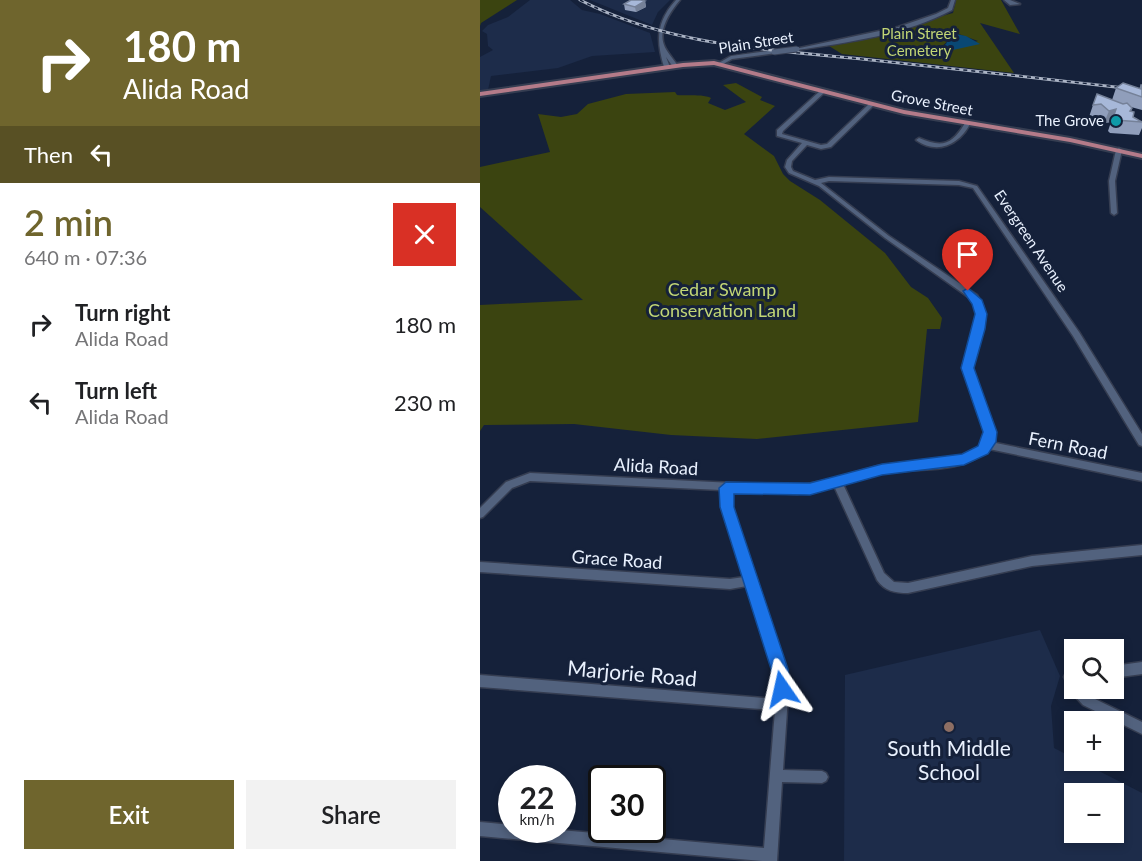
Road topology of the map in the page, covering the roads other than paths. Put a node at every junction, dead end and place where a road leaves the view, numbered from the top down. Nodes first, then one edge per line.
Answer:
1 (678, 0) edge
2 (953, 0) edge
3 (1006, 0) edge
4 (1012, 5) dead end
5 (664, 49) junction
6 (720, 64) junction
7 (675, 66) junction
8 (667, 67) junction
9 (822, 92) junction
10 (480, 94) edge
11 (870, 105) junction
12 (967, 124) junction
13 (919, 140) dead end
14 (806, 143) junction
15 (1119, 150) junction
16 (1142, 156) edge
17 (816, 182) junction
18 (1114, 213) dead end
19 (1142, 442) edge
20 (987, 445) junction
21 (1142, 477) edge
22 (837, 483) junction
23 (726, 488) junction
24 (480, 514) edge
25 (1142, 550) edge
26 (480, 567) edge
27 (751, 581) junction
28 (1142, 668) edge
29 (1124, 670) edge
30 (480, 681) edge
31 (1085, 699) edge
32 (782, 705) junction
33 (1142, 728) edge
34 (776, 776) junction
35 (822, 777) dead end
36 (480, 829) edge
37 (770, 858) edge

1 - 5 street
2 - 6 street, Plain Street, bridge
3 - 4 street
5 - 7 street
5 - 8 street
6 - 7 main road, Plain Street
6 - 9 main road, Grove Street
7 - 8 main road, Plain Street
8 - 10 main road, Plain Street
9 - 11 main road, Grove Street
9 - 14 street
11 - 12 main road, Grove Street
11 - 14 street
12 - 13 street
12 - 15 main road, Grove Street
14 - 17 street
15 - 16 main road, Grove Street
15 - 18 street
17 - 19 street, Evergreen Avenue
17 - 20 street
20 - 21 street, Fern Road
20 - 22 street, Alida Road
22 - 23 street, Alida Road
22 - 25 street
23 - 24 street, Alida Road
23 - 27 street
26 - 27 street, Grace Road
27 - 32 street
28 - 29 street
30 - 32 street, Marjorie Road
31 - 33 street
32 - 34 street
34 - 35 street
34 - 37 street
36 - 37 street

